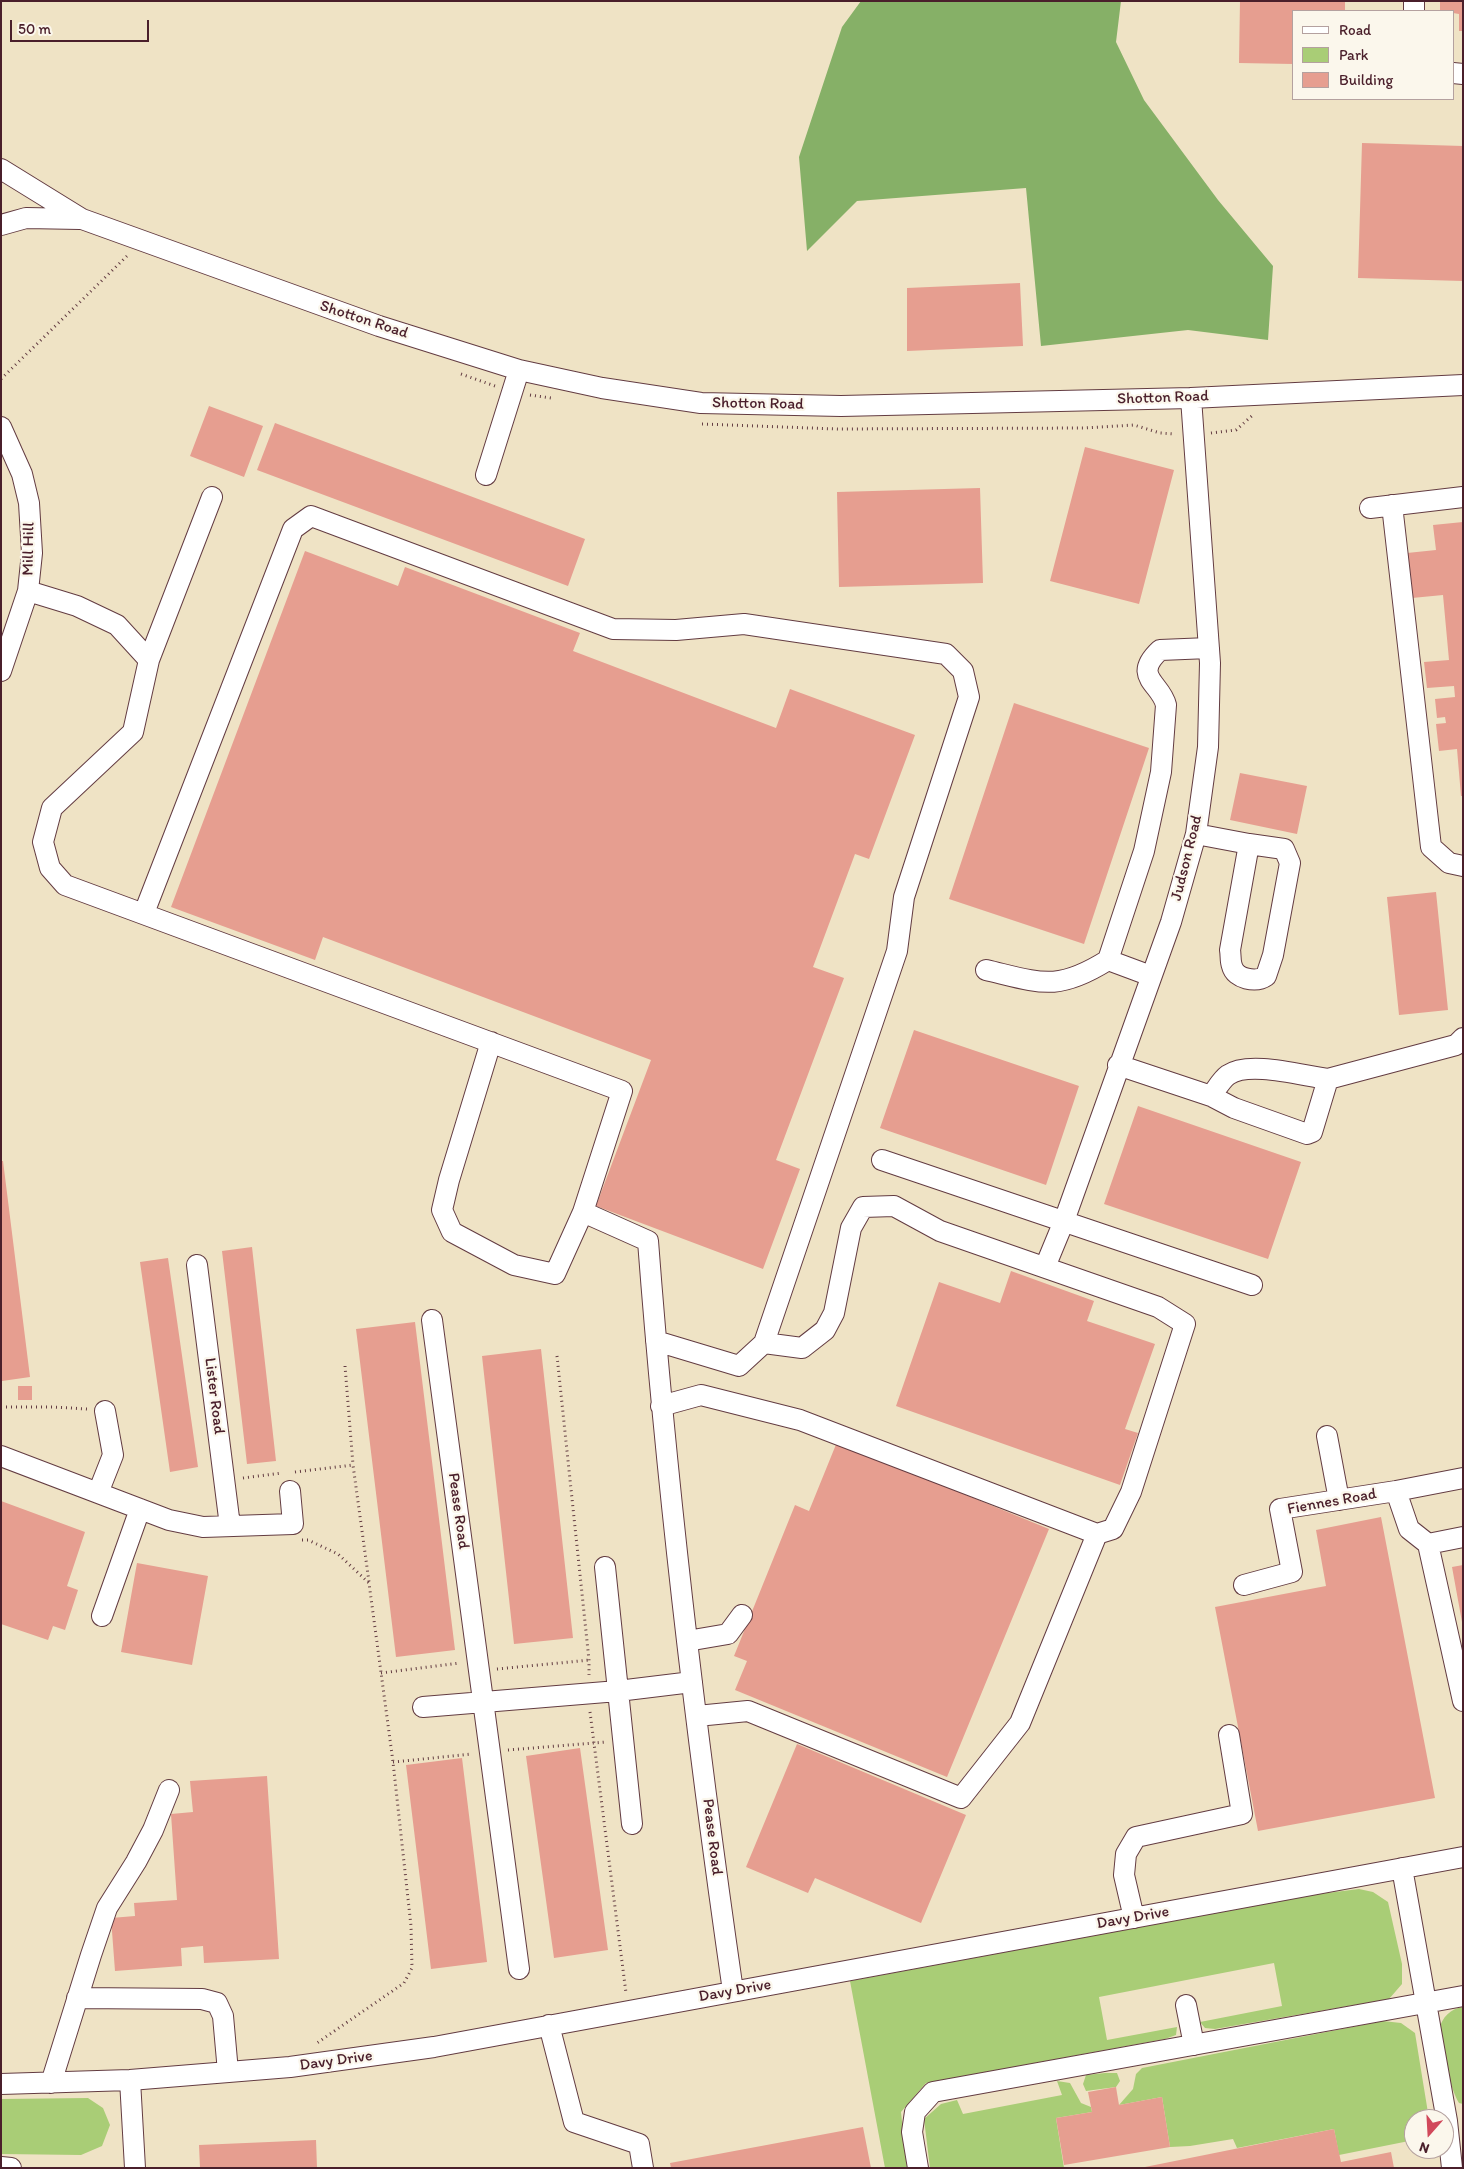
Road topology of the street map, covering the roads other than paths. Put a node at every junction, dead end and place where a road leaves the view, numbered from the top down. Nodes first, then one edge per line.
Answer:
1 (1, 169) edge
2 (82, 219) junction
3 (1, 225) edge
4 (519, 370) junction
5 (1463, 385) edge
6 (1191, 398) junction
7 (1, 427) edge
8 (486, 475) dead end
9 (212, 497) dead end
10 (1463, 497) edge
11 (1392, 506) junction
12 (1370, 508) dead end
13 (28, 591) junction
14 (1208, 648) junction
15 (148, 660) junction
16 (1, 671) edge
17 (1196, 834) junction
18 (1249, 844) junction
19 (1463, 866) edge
20 (144, 913) junction
21 (1108, 960) junction
22 (986, 970) dead end
23 (1151, 976) junction
24 (1463, 1038) edge
25 (491, 1042) junction
26 (1118, 1065) junction
27 (1328, 1080) junction
28 (1211, 1096) junction
29 (882, 1160) dead end
30 (583, 1212) junction
31 (1064, 1221) junction
32 (197, 1265) dead end
33 (1045, 1267) junction
34 (1252, 1286) dead end
35 (432, 1320) dead end
36 (656, 1341) junction
37 (764, 1342) junction
38 (661, 1406) junction
39 (105, 1411) road end
40 (1327, 1436) dead end
41 (1, 1456) edge
42 (1463, 1478) edge
43 (289, 1479) road end
44 (1396, 1491) junction
45 (98, 1493) junction
46 (1339, 1500) junction
47 (140, 1509) junction
48 (230, 1526) junction
49 (1097, 1534) junction
50 (1463, 1537) edge
51 (1428, 1544) junction
52 (604, 1567) dead end
53 (1244, 1585) dead end
54 (742, 1615) dead end
55 (102, 1616) dead end
56 (687, 1641) junction
57 (692, 1682) junction
58 (618, 1691) junction
59 (1463, 1701) edge
60 (483, 1702) junction
61 (423, 1707) dead end
62 (696, 1716) junction
63 (1229, 1735) dead end
64 (169, 1790) dead end
65 (632, 1824) dead end
66 (1463, 1857) edge
67 (1402, 1868) junction
68 (1134, 1918) junction
69 (519, 1969) dead end
70 (733, 1991) junction
71 (1463, 1996) edge
72 (77, 1998) junction
73 (1426, 2003) junction
74 (1186, 2005) dead end
75 (549, 2025) junction
76 (1194, 2045) junction
77 (228, 2072) junction
78 (130, 2080) junction
79 (50, 2083) junction
80 (1, 2084) edge
81 (1, 2167) edge
82 (11, 2168) edge
83 (135, 2168) edge
84 (643, 2168) edge
85 (918, 2168) edge
86 (1452, 2168) edge

1 - 2 street, Shotton Road
2 - 3 street, Shotton Road
2 - 4 street, Shotton Road
4 - 6 street, Shotton Road
4 - 8 street
5 - 6 street, Shotton Road
6 - 14 street, Judson Road
7 - 13 street, Mill Hill
9 - 15 street
10 - 11 street
11 - 12 street
11 - 19 street
13 - 15 street
13 - 16 street, Mill Hill
14 - 17 street, Judson Road
14 - 21 street
15 - 20 street
17 - 18 street
17 - 23 street, Judson Road
18 - 18 street
20 - 25 street
20 - 37 street
21 - 22 street
21 - 23 street
23 - 26 street, Judson Road
24 - 27 street
25 - 30 street
25 - 30 street
26 - 28 street
26 - 31 street, Judson Road
27 - 28 street
27 - 28 street
29 - 31 street
30 - 36 street, Pease Road
31 - 33 street, Judson Road
31 - 34 street
32 - 48 street, Lister Road
33 - 37 street
33 - 49 street
35 - 60 street, Pease Road
36 - 37 street
36 - 38 street, Pease Road
38 - 49 street
38 - 56 street, Pease Road
39 - 45 street
40 - 46 street
41 - 45 street
42 - 44 street, Fiennes Road
43 - 48 street
44 - 46 street, Fiennes Road
44 - 51 street
45 - 47 street
46 - 53 street, Fiennes Road
47 - 48 street
47 - 55 street
49 - 62 street
50 - 51 street
51 - 59 street
52 - 58 street
54 - 56 street
56 - 57 street, Pease Road
57 - 58 street
57 - 62 street, Pease Road
58 - 60 street
58 - 65 street
60 - 61 street
60 - 69 street, Pease Road
62 - 70 street, Pease Road
63 - 68 street
64 - 72 street
66 - 67 street, Davy Drive
67 - 68 street, Davy Drive
67 - 73 street
68 - 70 street, Davy Drive
70 - 75 street, Davy Drive
71 - 73 street
72 - 77 street
72 - 79 street
73 - 76 street
73 - 86 street
74 - 76 street
75 - 77 street, Davy Drive
75 - 84 street
76 - 85 street
77 - 78 street, Davy Drive
78 - 79 street, Davy Drive
78 - 83 street
79 - 80 street, Davy Drive
81 - 82 street

